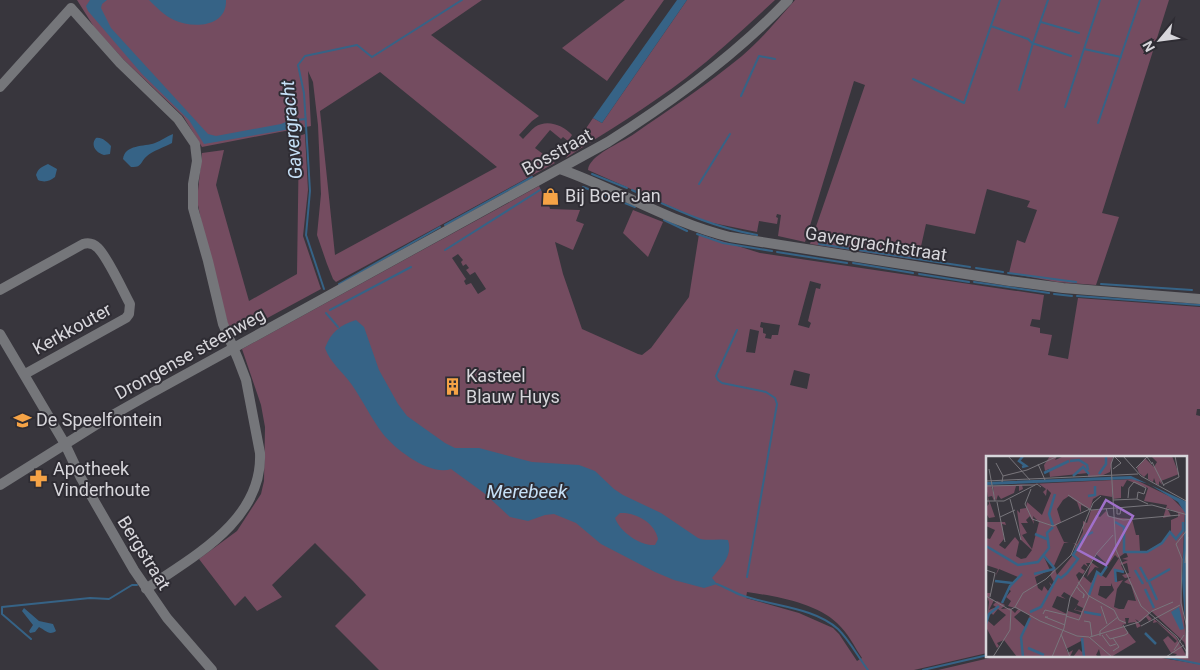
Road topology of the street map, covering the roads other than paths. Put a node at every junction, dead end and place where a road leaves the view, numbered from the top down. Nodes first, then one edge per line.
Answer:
1 (788, 0) edge
2 (72, 4) edge
3 (0, 87) edge
4 (560, 169) junction
5 (0, 290) edge
6 (1200, 299) edge
7 (321, 301) joint
8 (0, 334) edge
9 (234, 348) junction
10 (25, 374) junction
11 (66, 444) junction
12 (0, 484) edge
13 (146, 589) junction
14 (212, 670) edge

1 - 4 street, Bosstraat
2 - 3 street
2 - 9 street
4 - 6 street, Gavergrachtstraat
4 - 7 street, Bosstraat
5 - 10 street, Kerkkouter
7 - 9 street, Drongense steenweg
8 - 10 street, Bergstraat
9 - 11 street, Drongense steenweg
9 - 13 street
10 - 11 street, Bergstraat
11 - 12 street, Drongense steenweg
11 - 13 street, Bergstraat
13 - 14 street, Bergstraat

